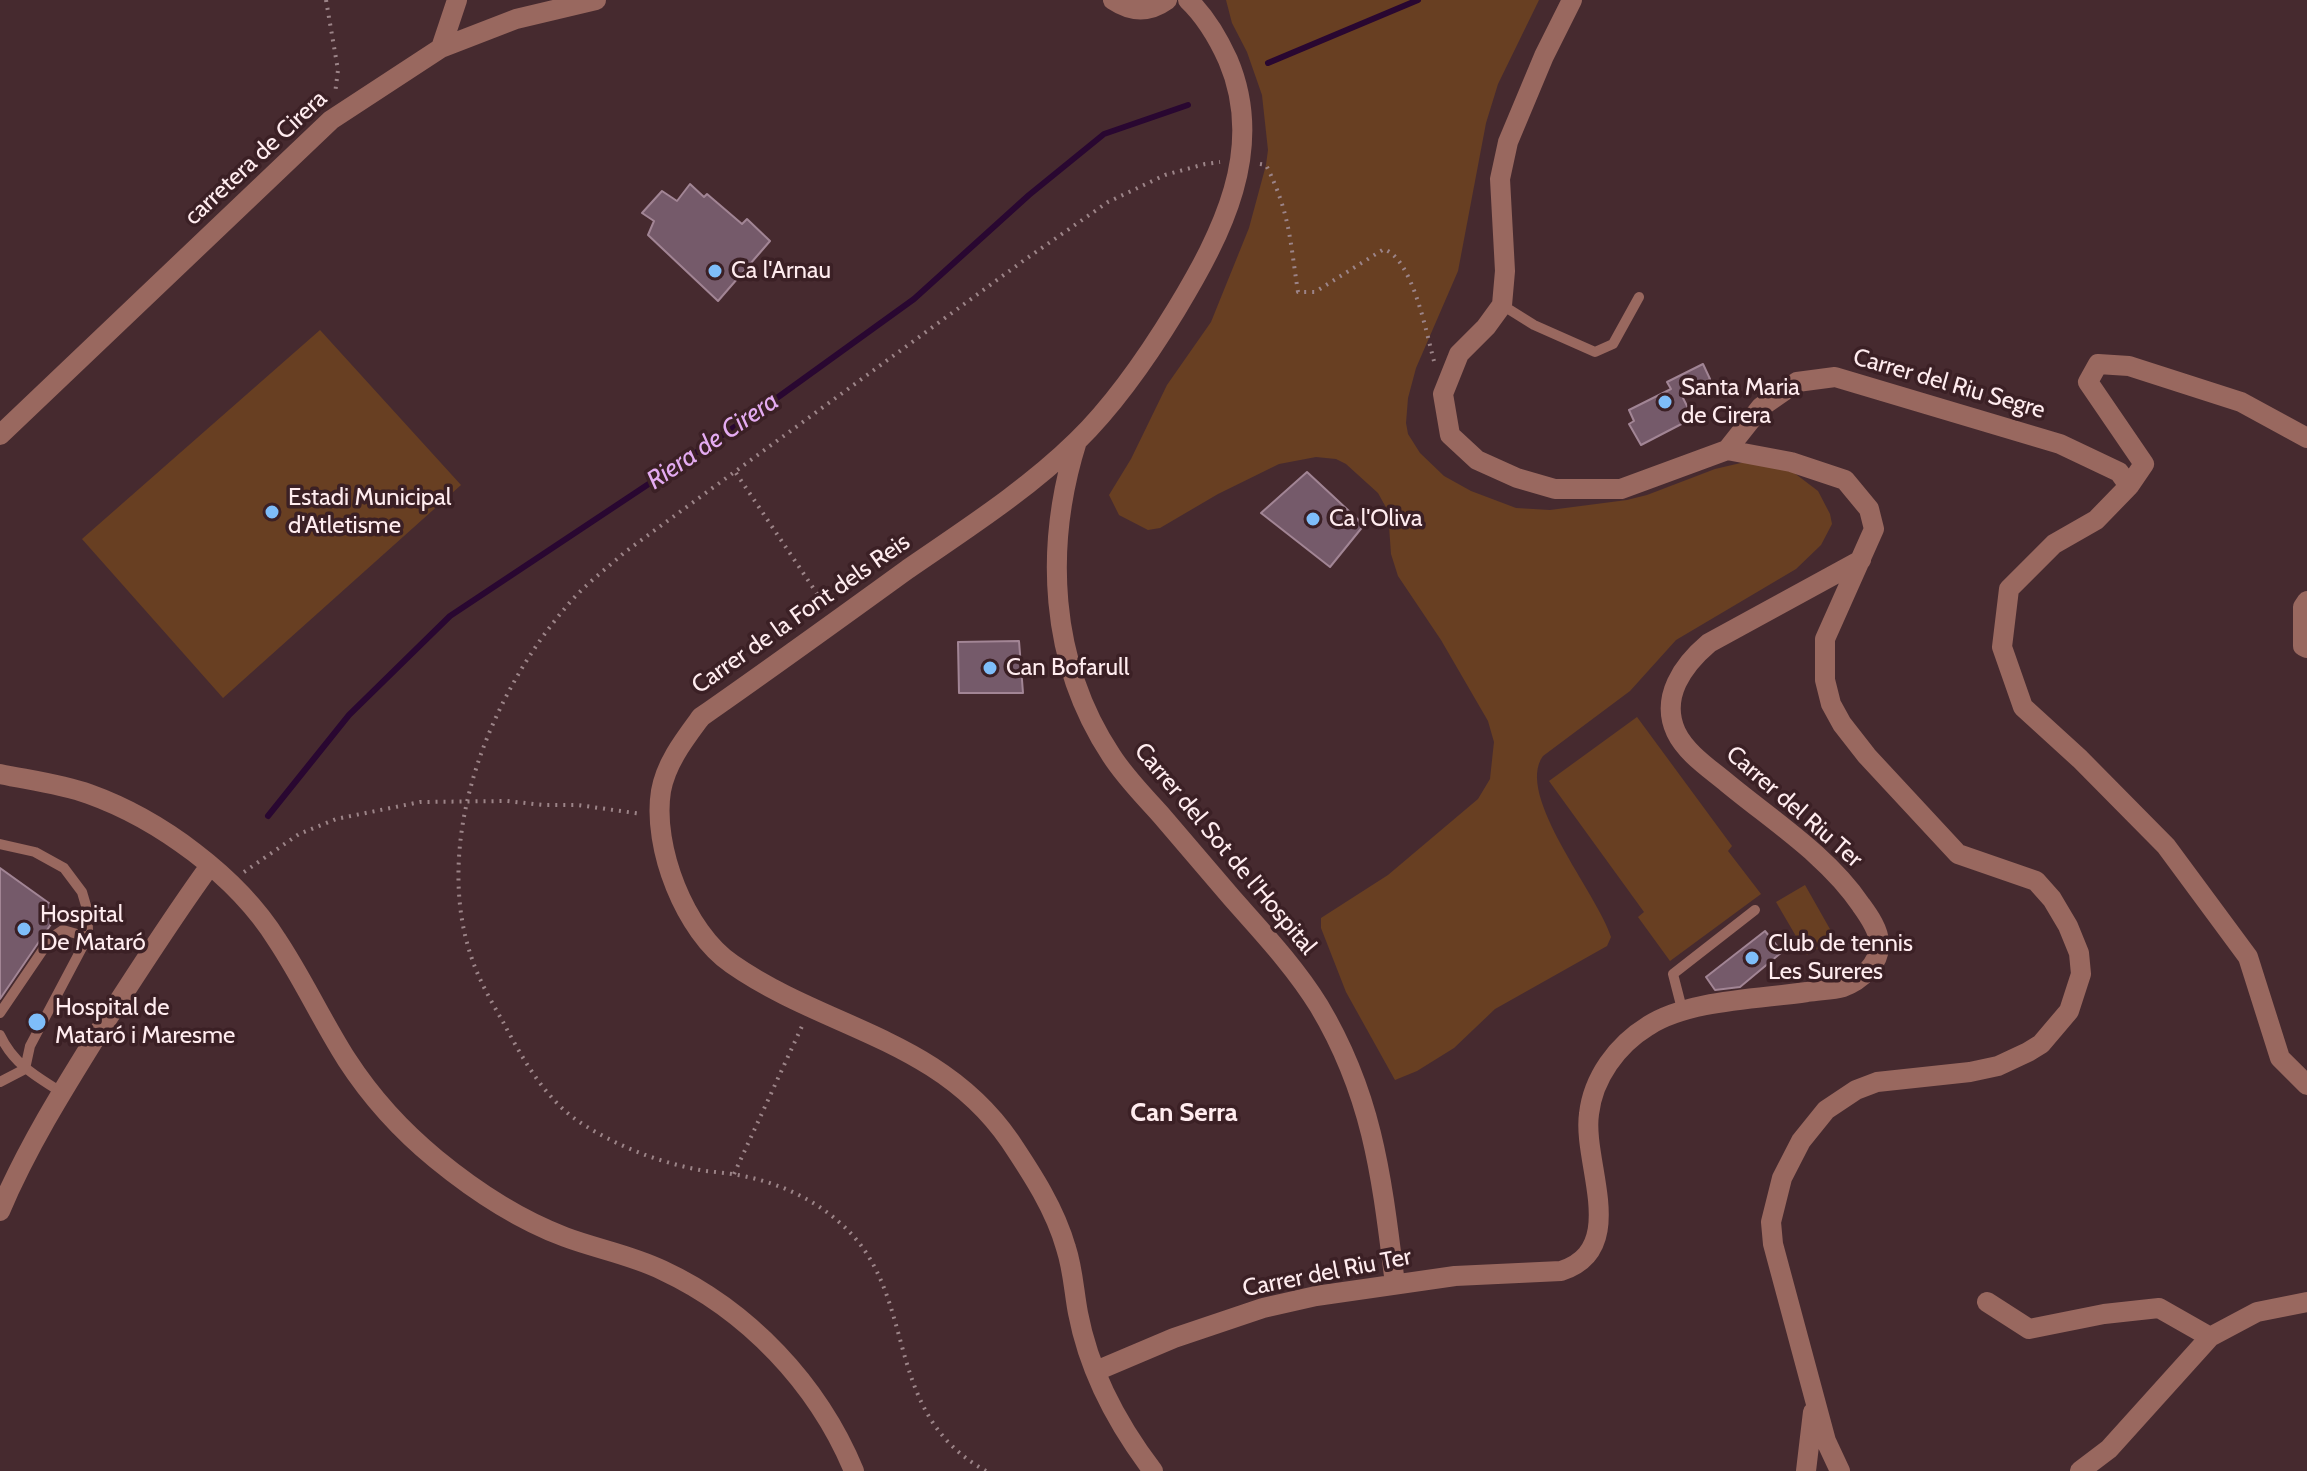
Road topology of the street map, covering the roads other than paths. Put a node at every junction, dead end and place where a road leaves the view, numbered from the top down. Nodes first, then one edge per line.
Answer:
1 (457, 0) edge
2 (596, 0) edge
3 (1113, 0) edge
4 (1167, 0) edge
5 (1188, 0) edge
6 (1572, 0) edge
7 (441, 48) junction
8 (1639, 297) dead end
9 (1502, 305) junction
10 (0, 435) edge
11 (2307, 438) edge
12 (1077, 441) junction
13 (1727, 450) junction
14 (2129, 486) junction
15 (1861, 560) junction
16 (2307, 601) edge
17 (2307, 648) edge
18 (0, 774) edge
19 (0, 844) edge
20 (209, 867) junction
21 (1755, 910) dead end
22 (84, 944) junction
23 (1682, 1009) junction
24 (0, 1013) edge
25 (0, 1035) edge
26 (25, 1069) junction
27 (0, 1082) edge
28 (2307, 1085) edge
29 (61, 1092) junction
30 (0, 1211) edge
31 (1395, 1284) junction
32 (1987, 1302) dead end
33 (2307, 1302) edge
34 (2210, 1337) junction
35 (1096, 1371) junction
36 (1814, 1400) junction
37 (854, 1471) edge
38 (1153, 1471) edge
39 (1806, 1471) edge
40 (1840, 1471) edge
41 (2080, 1471) edge

1 - 7 street
2 - 7 street, carretera de Cirera
3 - 4 street
5 - 12 street, Carrer de la Font dels Reis
6 - 9 street
7 - 10 street, carretera de Cirera
8 - 9 lane
9 - 13 street
11 - 14 street
12 - 31 street, Carrer del Sot de l'Hospital
12 - 35 street, Carrer de la Font dels Reis
13 - 14 street, Carrer del Riu Segre
13 - 15 street
14 - 28 street
15 - 23 street, Carrer del Riu Ter
15 - 36 street
16 - 17 street
18 - 20 street
19 - 22 lane
20 - 29 street
20 - 37 street
21 - 23 lane
22 - 24 lane
22 - 26 lane
23 - 31 street, Carrer del Riu Ter
25 - 26 lane
26 - 27 lane
26 - 29 lane
29 - 30 street
31 - 35 street, Carrer del Riu Ter
32 - 34 street
33 - 34 street
34 - 41 street
35 - 38 street, Carrer de la Font dels Reis
36 - 39 street
36 - 40 street

